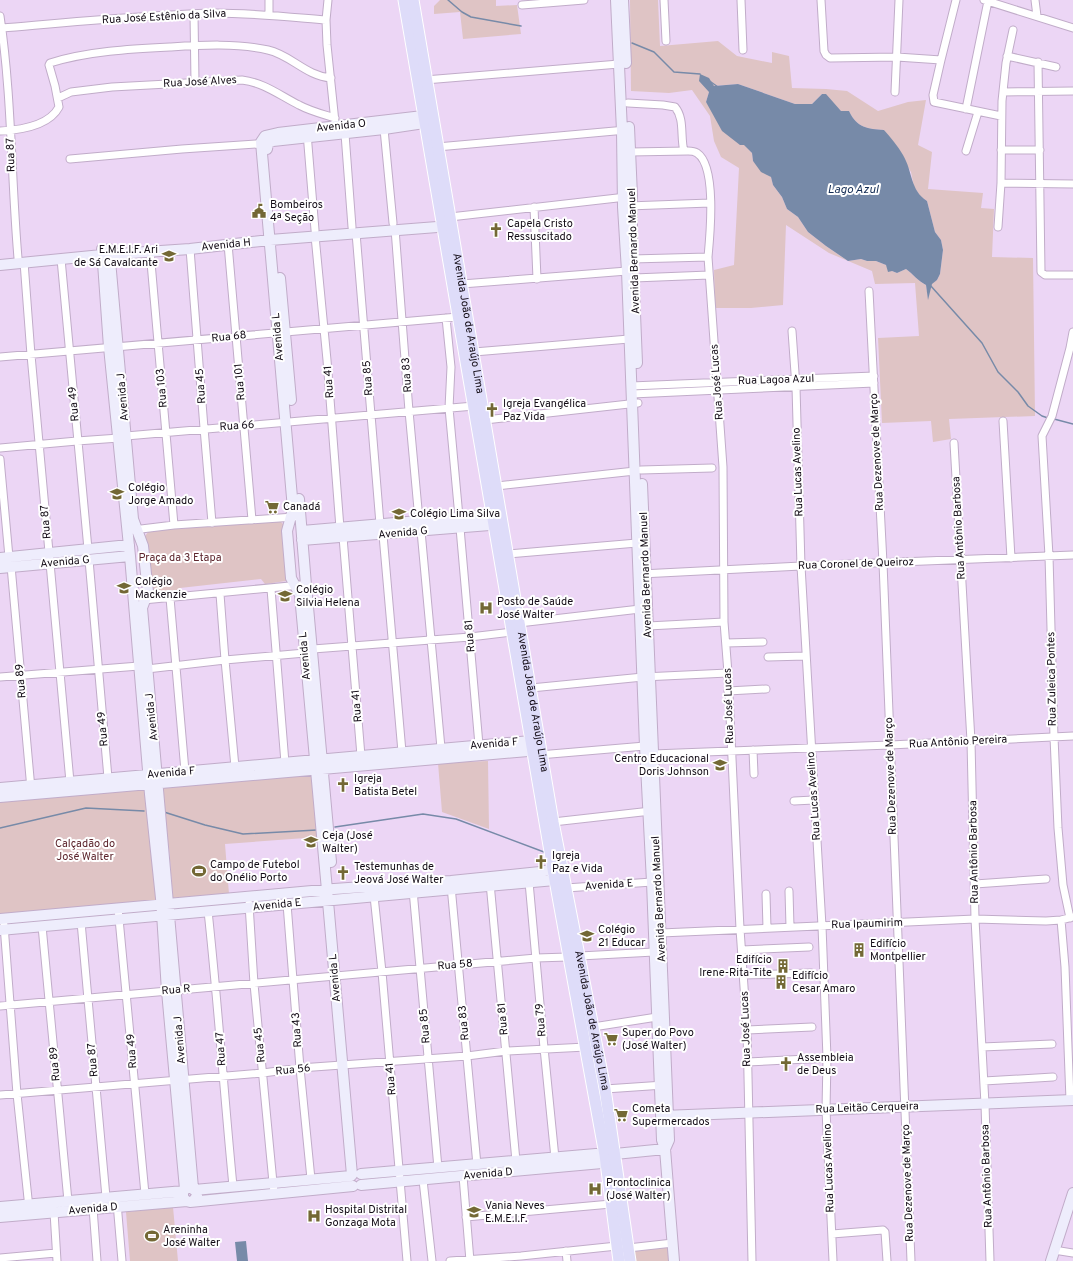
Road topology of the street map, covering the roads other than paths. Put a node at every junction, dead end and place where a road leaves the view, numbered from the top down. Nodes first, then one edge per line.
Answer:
1 (269, 0) edge
2 (328, 0) edge
3 (404, 0) edge
4 (413, 0) edge
5 (584, 0) edge
6 (616, 0) edge
7 (623, 0) edge
8 (664, 0) edge
9 (741, 0) edge
10 (821, 0) edge
11 (899, 0) edge
12 (956, 0) edge
13 (1035, 0) edge
14 (986, 1) edge
15 (522, 5) dead end
16 (194, 14) junction
17 (269, 15) junction
18 (0, 16) edge
19 (1037, 16) junction
20 (326, 20) junction
21 (2, 28) junction
22 (1073, 28) edge
23 (1013, 30) dead end
24 (666, 41) dead end
25 (194, 46) junction
26 (743, 50) dead end
27 (1007, 56) junction
28 (897, 57) junction
29 (941, 60) junction
30 (1038, 62) junction
31 (619, 64) junction
32 (1056, 67) dead end
33 (331, 78) junction
34 (425, 80) junction
35 (195, 82) junction
36 (895, 92) dead end
37 (1003, 92) junction
38 (1040, 92) junction
39 (1073, 92) edge
40 (58, 98) junction
41 (628, 104) junction
42 (966, 109) junction
43 (978, 112) junction
44 (1001, 116) junction
45 (424, 120) junction
46 (335, 122) junction
47 (384, 129) junction
48 (10, 130) junction
49 (625, 130) junction
50 (0, 131) edge
51 (307, 133) junction
52 (345, 134) junction
53 (265, 143) junction
54 (437, 147) junction
55 (1001, 150) junction
56 (1040, 150) junction
57 (684, 151) junction
58 (966, 151) dead end
59 (630, 152) junction
60 (70, 160) dead end
61 (1001, 183) junction
62 (1041, 184) junction
63 (1073, 184) edge
64 (628, 202) junction
65 (710, 203) junction
66 (534, 207) junction
67 (446, 222) junction
68 (394, 226) junction
69 (998, 227) dead end
70 (354, 230) junction
71 (315, 233) junction
72 (273, 237) junction
73 (228, 244) junction
74 (190, 249) junction
75 (150, 251) junction
76 (105, 252) junction
77 (708, 257) junction
78 (0, 259) edge
79 (61, 259) junction
80 (632, 259) junction
81 (21, 260) junction
82 (0, 265) edge
83 (630, 275) junction
84 (709, 275) junction
85 (1073, 275) edge
86 (537, 279) junction
87 (462, 284) junction
88 (869, 291) dead end
89 (458, 317) junction
90 (632, 317) junction
91 (446, 318) junction
92 (403, 322) junction
93 (364, 324) junction
94 (324, 329) junction
95 (792, 331) dead end
96 (282, 332) junction
97 (1073, 332) edge
98 (236, 337) junction
99 (629, 339) junction
100 (197, 340) junction
101 (158, 344) junction
102 (114, 347) junction
103 (70, 350) junction
104 (474, 352) junction
105 (31, 355) junction
106 (0, 357) edge
107 (795, 379) junction
108 (874, 380) junction
109 (718, 382) junction
110 (796, 387) junction
111 (718, 390) junction
112 (635, 394) junction
113 (474, 406) junction
114 (450, 408) junction
115 (409, 411) junction
116 (371, 414) junction
117 (331, 418) junction
118 (485, 420) junction
119 (1003, 421) dead end
120 (289, 422) junction
121 (244, 426) junction
122 (204, 428) junction
123 (166, 432) junction
124 (122, 437) junction
125 (77, 441) junction
126 (954, 443) dead end
127 (39, 445) junction
128 (0, 448) edge
129 (0, 459) edge
130 (712, 468) dead end
131 (638, 470) junction
132 (496, 486) junction
133 (640, 515) junction
134 (296, 517) junction
135 (498, 519) junction
136 (252, 520) junction
137 (419, 520) junction
138 (460, 522) junction
139 (212, 523) junction
140 (380, 524) junction
141 (174, 525) junction
142 (132, 530) junction
143 (421, 531) junction
144 (342, 532) junction
145 (382, 535) junction
146 (302, 536) junction
147 (637, 543) junction
148 (88, 549) junction
149 (130, 551) junction
150 (508, 554) junction
151 (1073, 555) edge
152 (1049, 556) junction
153 (49, 558) junction
154 (1011, 558) junction
155 (7, 560) edge
156 (89, 560) junction
157 (961, 560) junction
158 (883, 563) junction
159 (801, 566) junction
160 (0, 568) edge
161 (723, 571) junction
162 (643, 574) junction
163 (301, 585) junction
164 (271, 589) junction
165 (220, 594) junction
166 (170, 598) junction
167 (139, 600) junction
168 (640, 609) junction
169 (724, 622) junction
170 (519, 623) junction
171 (648, 626) junction
172 (470, 637) junction
173 (516, 638) junction
174 (431, 640) junction
175 (764, 642) dead end
176 (392, 643) junction
177 (726, 643) junction
178 (352, 645) junction
179 (308, 646) junction
180 (277, 655) junction
181 (806, 656) junction
182 (521, 657) junction
183 (768, 658) dead end
184 (225, 660) junction
185 (143, 663) junction
186 (175, 666) junction
187 (98, 668) junction
188 (59, 672) junction
189 (728, 673) junction
190 (20, 675) junction
191 (0, 677) edge
192 (647, 677) junction
193 (531, 688) junction
194 (766, 689) dead end
195 (728, 691) junction
196 (1073, 736) edge
197 (1054, 737) junction
198 (971, 741) junction
199 (479, 745) junction
200 (890, 745) junction
201 (645, 746) junction
202 (441, 748) junction
203 (536, 749) junction
204 (811, 749) junction
205 (753, 750) junction
206 (731, 751) junction
207 (402, 752) junction
208 (653, 754) junction
209 (361, 756) junction
210 (286, 763) junction
211 (319, 765) junction
212 (236, 767) junction
213 (185, 772) junction
214 (754, 774) dead end
215 (108, 778) junction
216 (153, 779) junction
217 (70, 782) junction
218 (0, 788) edge
219 (31, 790) junction
220 (0, 797) edge
221 (814, 800) junction
222 (794, 801) dead end
223 (652, 811) junction
224 (553, 822) junction
225 (554, 875) junction
226 (1046, 879) dead end
227 (490, 881) junction
228 (529, 882) junction
229 (652, 882) junction
230 (975, 884) junction
231 (451, 885) junction
232 (412, 888) junction
233 (566, 888) junction
234 (789, 891) dead end
235 (766, 894) dead end
236 (331, 895) junction
237 (374, 896) junction
238 (656, 900) junction
239 (248, 903) junction
240 (287, 904) junction
241 (165, 910) junction
242 (208, 911) junction
243 (119, 914) junction
244 (1072, 918) edge
245 (2, 919) edge
246 (975, 920) junction
247 (1061, 920) junction
248 (81, 922) junction
249 (897, 923) junction
250 (42, 926) junction
251 (822, 926) junction
252 (790, 927) junction
253 (767, 928) junction
254 (740, 929) junction
255 (2, 930) edge
256 (661, 933) junction
257 (809, 947) dead end
258 (742, 950) junction
259 (654, 952) junction
260 (574, 957) junction
261 (536, 958) junction
262 (498, 962) junction
263 (459, 965) junction
264 (1065, 967) junction
265 (1073, 967) edge
266 (420, 968) junction
267 (382, 972) junction
268 (811, 973) dead end
269 (743, 975) junction
270 (338, 976) junction
271 (293, 980) junction
272 (254, 984) junction
273 (216, 986) junction
274 (171, 991) junction
275 (127, 994) junction
276 (88, 998) junction
277 (49, 1001) junction
278 (10, 1005) junction
279 (0, 1006) edge
280 (657, 1017) junction
281 (593, 1027) junction
282 (812, 1027) dead end
283 (747, 1030) junction
284 (1052, 1044) dead end
285 (586, 1047) junction
286 (982, 1047) junction
287 (544, 1048) junction
288 (506, 1051) junction
289 (467, 1056) junction
290 (827, 1058) junction
291 (428, 1059) junction
292 (390, 1062) junction
293 (747, 1062) junction
294 (345, 1066) junction
295 (300, 1068) junction
296 (263, 1073) junction
297 (223, 1076) junction
298 (1053, 1077) dead end
299 (180, 1080) junction
300 (984, 1081) junction
301 (134, 1084) junction
302 (663, 1085) junction
303 (96, 1087) junction
304 (604, 1089) junction
305 (57, 1091) junction
306 (17, 1094) junction
307 (0, 1095) edge
308 (1072, 1100) edge
309 (985, 1104) junction
310 (904, 1107) junction
311 (826, 1110) junction
312 (748, 1114) junction
313 (665, 1116) junction
314 (665, 1149) junction
315 (555, 1158) junction
316 (610, 1159) junction
317 (516, 1162) junction
318 (477, 1165) junction
319 (438, 1168) junction
320 (400, 1176) junction
321 (463, 1176) junction
322 (356, 1178) junction
323 (311, 1179) junction
324 (423, 1180) junction
325 (233, 1186) junction
326 (273, 1188) junction
327 (189, 1190) junction
328 (1073, 1193) edge
329 (145, 1194) junction
330 (113, 1200) junction
331 (68, 1201) junction
332 (190, 1201) junction
333 (611, 1204) junction
334 (0, 1207) edge
335 (93, 1208) junction
336 (29, 1209) junction
337 (54, 1212) junction
338 (0, 1217) edge
339 (466, 1217) junction
340 (832, 1234) junction
341 (673, 1243) junction
342 (623, 1247) junction
343 (1054, 1250) junction
344 (566, 1251) junction
345 (56, 1253) junction
346 (1073, 1253) edge
347 (0, 1258) edge
348 (521, 1258) edge
349 (470, 1260) edge
350 (57, 1261) edge
351 (97, 1261) edge
352 (122, 1261) edge
353 (407, 1261) edge
354 (432, 1261) edge
355 (450, 1261) edge
356 (567, 1261) edge
357 (619, 1261) edge
358 (630, 1261) edge
359 (674, 1261) edge
360 (752, 1261) edge
361 (833, 1261) edge
362 (887, 1261) edge
363 (911, 1261) edge
364 (990, 1261) edge
365 (1051, 1261) edge

1 - 17 street
2 - 20 street
3 - 45 main road, Avenida João de Araújo Lima
4 - 34 main road, Avenida João de Araújo Lima
5 - 15 street
6 - 31 street, Avenida Bernardo Manuel
7 - 41 street, Avenida Bernardo Manuel
8 - 24 street
9 - 26 street
10 - 28 street
11 - 28 street
12 - 29 street
13 - 19 street
14 - 19 street
14 - 42 street
16 - 17 street, Rua José Estênio da Silva
16 - 21 street, Rua José Estênio da Silva
16 - 25 street
17 - 20 street, Rua José Estênio da Silva
18 - 21 street, Rua 87
19 - 22 street
20 - 33 street
21 - 48 street, Rua 87
23 - 27 street
25 - 33 street
25 - 35 street
25 - 40 street
27 - 30 street
27 - 37 street
28 - 29 street
28 - 36 street
29 - 42 street
30 - 32 street
30 - 38 street
31 - 34 street
31 - 49 street, Avenida Bernardo Manuel
33 - 46 street
34 - 54 main road, Avenida João de Araújo Lima
35 - 40 street, Rua José Alves
35 - 46 street, Rua José Alves
37 - 38 street
37 - 44 street
38 - 39 street
38 - 56 street
40 - 48 street
41 - 49 street, Avenida Bernardo Manuel
41 - 57 street
42 - 43 street
43 - 44 street
43 - 58 street
44 - 55 street
45 - 46 street, Avenida O
45 - 47 street, Avenida O
45 - 67 main road, Avenida João de Araújo Lima
46 - 51 street, Avenida O
47 - 52 street, Avenida O
47 - 68 street, Rua 83
48 - 50 street
48 - 81 street, Rua 87
49 - 54 street
49 - 59 street, Avenida Bernardo Manuel
49 - 64 street, Avenida Bernardo Manuel
51 - 52 street, Avenida O
51 - 53 street, Avenida O
51 - 71 street, Rua 41
52 - 70 street, Rua 85
53 - 60 street
53 - 72 street, Avenida L
54 - 67 main road, Avenida João de Araújo Lima
55 - 56 street
55 - 61 street
56 - 62 street
57 - 59 street
57 - 65 street, Rua José Lucas
59 - 64 street, Avenida Bernardo Manuel
61 - 62 street
61 - 69 street
62 - 63 street
62 - 85 street
64 - 65 street
64 - 66 street
64 - 80 street, Avenida Bernardo Manuel
64 - 83 street, Avenida Bernardo Manuel
65 - 77 street, Rua José Lucas
66 - 67 street
66 - 86 street
67 - 68 street, Avenida H
67 - 87 main road, Avenida João de Araújo Lima
67 - 89 main road, Avenida João de Araújo Lima
68 - 70 street, Avenida H
68 - 92 street, Rua 83
70 - 71 street, Avenida H
70 - 93 street, Rua 85
71 - 72 street, Avenida H
71 - 94 street, Rua 41
72 - 73 street, Avenida H
72 - 76 street, Avenida H
72 - 96 street, Avenida L
73 - 74 street, Avenida H
73 - 98 street, Rua 101
74 - 75 street, Avenida H
74 - 100 street, Rua 45
75 - 76 street, Avenida H
75 - 101 street, Rua 103
76 - 79 street, Avenida H
76 - 81 street, Avenida H
76 - 102 street, Avenida J
77 - 80 street
77 - 84 street, Rua José Lucas
78 - 81 street, Avenida H
79 - 81 street, Avenida H
79 - 103 street, Rua 49
80 - 83 street, Avenida Bernardo Manuel
81 - 82 street, Avenida H
81 - 105 street, Rua 87
83 - 84 street
83 - 86 street
83 - 90 street, Avenida Bernardo Manuel
84 - 109 street, Rua José Lucas
86 - 87 street
87 - 104 main road, Avenida João de Araújo Lima
88 - 108 street, Rua Dezenove de Março
89 - 91 street, Rua 68
89 - 113 main road, Avenida João de Araújo Lima
90 - 99 street, Avenida Bernardo Manuel
90 - 112 street, Avenida Bernardo Manuel
91 - 92 street, Rua 68
91 - 114 street, Rua 81
92 - 93 street, Rua 68
92 - 115 street, Rua 83
93 - 94 street, Rua 68
93 - 116 street, Rua 85
94 - 96 street, Rua 68
94 - 117 street, Rua 41
95 - 107 street, Rua Lucas Avelino
96 - 98 street, Rua 68
96 - 120 street, Avenida L
97 - 152 street, Rua Zuleica Pontes
98 - 100 street, Rua 68
98 - 121 street, Rua 101
99 - 104 street
99 - 112 street, Avenida Bernardo Manuel
100 - 101 street, Rua 68
100 - 122 street, Rua 45
101 - 102 street, Rua 68
101 - 123 street, Rua 103
102 - 103 street, Rua 68
102 - 124 street, Avenida J
103 - 105 street, Rua 68
103 - 125 street, Rua 49
104 - 118 main road, Avenida João de Araújo Lima
105 - 106 street, Rua 68
105 - 127 street, Rua 87
107 - 108 street, Rua Lagoa Azul
107 - 109 street, Rua Lagoa Azul
107 - 110 street, Rua Lucas Avelino
108 - 110 street, Rua Lagoa Azul
108 - 158 street, Rua Dezenove de Março
109 - 111 street, Rua José Lucas
109 - 112 street, Rua Lagoa Azul
110 - 111 street, Rua Lagoa Azul
110 - 159 street, Rua Lucas Avelino
111 - 112 street, Rua Lagoa Azul
111 - 161 street, Rua José Lucas
112 - 118 street
112 - 131 street, Avenida Bernardo Manuel
113 - 114 street, Rua 66
113 - 135 main road, Avenida João de Araújo Lima
114 - 115 street, Rua 66
114 - 138 street, Rua 81
115 - 116 street, Rua 66
115 - 137 street, Rua 83
116 - 117 street, Rua 66
116 - 140 street, Rua 85
117 - 120 street, Rua 66
117 - 144 street, Rua 41
118 - 132 main road, Avenida João de Araújo Lima
119 - 154 street
120 - 121 street, Rua 66
120 - 134 street, Avenida L
121 - 122 street, Rua 66
121 - 136 street, Rua 101
122 - 123 street, Rua 66
122 - 139 street, Rua 45
123 - 124 street, Rua 66
123 - 141 street, Rua 103
124 - 125 street, Rua 66
124 - 142 street, Avenida J
125 - 127 street, Rua 66
125 - 148 street, Rua 49
126 - 157 street, Rua Antônio Barbosa
127 - 128 street, Rua 66
127 - 153 street, Rua 87
129 - 155 street, Rua 89
130 - 131 street
131 - 132 street
131 - 133 street, Avenida Bernardo Manuel
132 - 135 main road, Avenida João de Araújo Lima
133 - 147 street, Avenida Bernardo Manuel
133 - 162 street, Avenida Bernardo Manuel
134 - 136 street
134 - 146 street, Avenida L
134 - 163 street, Avenida L
135 - 138 street, Avenida G
135 - 150 main road, Avenida João de Araújo Lima
135 - 173 main road, Avenida João de Araújo Lima
136 - 139 street
137 - 138 street, Avenida G
137 - 140 street, Avenida G
138 - 143 street, Avenida G
138 - 172 street, Rua 81
139 - 141 street
140 - 144 street, Avenida G
141 - 142 street
142 - 149 street, Avenida J
142 - 167 street, Avenida J
143 - 145 street, Avenida G
143 - 174 street
144 - 145 street, Avenida G
144 - 146 street, Avenida G
144 - 178 street, Rua 41
145 - 176 street
146 - 163 street, Avenida L
147 - 150 street
147 - 162 street, Avenida Bernardo Manuel
148 - 149 street, Avenida G
148 - 153 street, Avenida G
149 - 156 street, Avenida G
149 - 167 street, Avenida J
150 - 170 main road, Avenida João de Araújo Lima
151 - 152 street, Rua Coronel de Queiroz
152 - 154 street, Rua Coronel de Queiroz
152 - 197 street, Rua Zuleica Pontes
153 - 155 street, Avenida G
153 - 156 street, Avenida G
153 - 188 street, Rua 87
154 - 157 street, Rua Coronel de Queiroz
155 - 160 street, Avenida G
155 - 190 street, Rua 89
156 - 187 street, Rua 49
157 - 158 street, Rua Coronel de Queiroz
157 - 198 street, Rua Antônio Barbosa
158 - 159 street, Rua Coronel de Queiroz
158 - 200 street, Rua Dezenove de Março
159 - 161 street, Rua Coronel de Queiroz
159 - 181 street, Rua Lucas Avelino
161 - 162 street, Rua Coronel de Queiroz
161 - 169 street, Rua José Lucas
162 - 168 street, Avenida Bernardo Manuel
162 - 171 street, Avenida Bernardo Manuel
163 - 164 street
163 - 179 street, Avenida L
164 - 165 street
164 - 180 street
165 - 166 street
165 - 184 street
166 - 167 street
166 - 186 street
167 - 185 street, Avenida J
168 - 170 street
168 - 192 street, Avenida Bernardo Manuel
169 - 171 street
169 - 177 street, Rua José Lucas
170 - 173 main road, Avenida João de Araújo Lima
171 - 192 street, Avenida Bernardo Manuel
172 - 173 street
172 - 174 street
172 - 199 street, Rua 81
173 - 182 main road, Avenida João de Araújo Lima
174 - 176 street
174 - 202 street
175 - 177 street
176 - 178 street
176 - 207 street
177 - 189 street, Rua José Lucas
178 - 179 street
178 - 209 street, Rua 41
179 - 180 street
179 - 211 street, Avenida L
180 - 184 street
180 - 210 street
181 - 183 street
181 - 204 street, Rua Lucas Avelino
182 - 193 main road, Avenida João de Araújo Lima
182 - 203 main road, Avenida João de Araújo Lima
184 - 186 street
184 - 212 street
185 - 186 street
185 - 187 street
185 - 216 street, Avenida J
186 - 213 street
187 - 188 street
187 - 215 street, Rua 49
188 - 190 street
188 - 217 street, Rua 87
189 - 192 street
189 - 195 street, Rua José Lucas
190 - 191 street
190 - 219 street, Rua 89
192 - 193 street
192 - 201 street, Avenida Bernardo Manuel
192 - 208 street, Avenida Bernardo Manuel
193 - 203 main road, Avenida João de Araújo Lima
194 - 195 street
195 - 206 street, Rua José Lucas
196 - 197 street, Rua Antônio Pereira
197 - 198 street, Rua Antônio Pereira
197 - 244 street, Rua Zuleica Pontes
198 - 200 street, Rua Antônio Pereira
198 - 230 street, Rua Antônio Barbosa
199 - 202 street, Avenida F
199 - 203 street, Avenida F
200 - 204 street, Rua Antônio Pereira
200 - 249 street, Rua Dezenove de Março
201 - 203 street
201 - 208 street
201 - 223 street, Avenida Bernardo Manuel
202 - 207 street, Avenida F
203 - 211 street, Avenida F
203 - 224 main road, Avenida João de Araújo Lima
203 - 225 main road, Avenida João de Araújo Lima
204 - 205 street, Rua Antônio Pereira
204 - 221 street, Rua Lucas Avelino
205 - 206 street, Rua Antônio Pereira
205 - 214 street
206 - 208 street, Rua Antônio Pereira
206 - 254 street, Rua José Lucas
207 - 209 street, Avenida F
208 - 223 street, Avenida Bernardo Manuel
209 - 211 street, Avenida F
210 - 211 street, Avenida F
210 - 212 street, Avenida F
211 - 216 street, Avenida F
211 - 236 street, Avenida L
212 - 213 street, Avenida F
213 - 216 street, Avenida F
215 - 216 street, Avenida F
215 - 217 street, Avenida F
216 - 219 street, Avenida F
216 - 241 street, Avenida J
217 - 219 street, Avenida F
218 - 219 street, Avenida F
219 - 220 street, Avenida F
221 - 222 street
221 - 251 street, Rua Lucas Avelino
223 - 224 street
223 - 229 street, Avenida Bernardo Manuel
223 - 238 street, Avenida Bernardo Manuel
224 - 233 main road, Avenida João de Araújo Lima
225 - 227 street, Avenida E
225 - 228 street, Avenida E
225 - 260 main road, Avenida João de Araújo Lima
226 - 230 street
227 - 228 street, Avenida E
227 - 231 street, Avenida E
227 - 262 street, Rua 81
228 - 261 street, Rua 79
229 - 233 street, Avenida E
229 - 238 street, Avenida Bernardo Manuel
230 - 246 street, Rua Antônio Barbosa
231 - 232 street, Avenida E
231 - 263 street, Rua 83
232 - 236 street, Avenida E
232 - 237 street, Avenida E
232 - 266 street, Rua 85
233 - 260 main road, Avenida João de Araújo Lima
234 - 252 street
235 - 253 street
236 - 237 street, Avenida E
236 - 239 street, Avenida E
236 - 240 street, Avenida E
236 - 270 street, Avenida L
237 - 267 street, Rua 41
238 - 256 street, Avenida Bernardo Manuel
238 - 259 street, Avenida Bernardo Manuel
239 - 240 street, Avenida E
239 - 241 street, Avenida E
239 - 242 street, Avenida E
239 - 272 street, Rua 45
240 - 271 street, Rua 43
241 - 242 street, Avenida E
241 - 243 street, Avenida E
241 - 274 street, Avenida J
242 - 273 street, Rua 47
243 - 245 street, Avenida E
243 - 248 street, Avenida E
243 - 275 street, Rua 49
244 - 247 street, Rua Ipaumirim
245 - 255 street
246 - 247 street, Rua Ipaumirim
246 - 249 street, Rua Ipaumirim
246 - 286 street, Rua Antônio Barbosa
247 - 264 street
248 - 250 street, Avenida E
248 - 276 street, Rua 87
249 - 251 street, Rua Ipaumirim
249 - 310 street, Rua Dezenove de Março
250 - 255 street, Avenida E
250 - 277 street, Rua 89
251 - 252 street, Rua Ipaumirim
251 - 290 street, Rua Lucas Avelino
252 - 253 street, Rua Ipaumirim
253 - 254 street, Rua Ipaumirim
254 - 256 street, Rua Ipaumirim
254 - 258 street, Rua José Lucas
255 - 278 street
256 - 302 street, Avenida Bernardo Manuel
257 - 258 street
258 - 269 street, Rua José Lucas
259 - 260 street, Rua 58
259 - 280 street, Avenida Bernardo Manuel
260 - 261 street, Rua 58
260 - 281 main road, Avenida João de Araújo Lima
260 - 285 main road, Avenida João de Araújo Lima
261 - 262 street, Rua 58
261 - 287 street, Rua 79
262 - 263 street, Rua 58
262 - 288 street, Rua 81
263 - 266 street, Rua 58
263 - 289 street, Rua 83
264 - 265 street
264 - 308 street
266 - 267 street, Rua 58
266 - 291 street, Rua 85
267 - 270 street, Rua 58
267 - 292 street, Rua 41
268 - 269 street
269 - 283 street, Rua José Lucas
270 - 271 street, Rua R
270 - 294 street, Avenida L
271 - 272 street, Rua R
271 - 295 street, Rua 43
272 - 273 street, Rua R
272 - 296 street, Rua 45
273 - 274 street, Rua R
273 - 297 street, Rua 47
274 - 275 street, Rua R
274 - 299 street, Avenida J
275 - 276 street, Rua R
275 - 301 street, Rua 49
276 - 277 street, Rua R
276 - 303 street, Rua 87
277 - 278 street, Rua R
277 - 305 street, Rua 89
278 - 279 street, Rua R
278 - 306 street
280 - 281 street
280 - 302 street, Avenida Bernardo Manuel
281 - 304 main road, Avenida João de Araújo Lima
282 - 283 street
283 - 293 street, Rua José Lucas
284 - 286 street
285 - 287 street, Rua 56
285 - 316 main road, Avenida João de Araújo Lima
286 - 300 street, Rua Antônio Barbosa
287 - 288 street, Rua 56
287 - 315 street, Rua 79
288 - 289 street, Rua 56
288 - 317 street, Rua 81
289 - 291 street, Rua 56
289 - 318 street, Rua 83
290 - 293 street
290 - 311 street, Rua Lucas Avelino
291 - 292 street, Rua 56
291 - 319 street, Rua 85
292 - 294 street, Rua 56
292 - 320 street, Rua 41
293 - 312 street, Rua José Lucas
294 - 295 street, Rua 56
294 - 322 street, Avenida L
295 - 296 street, Rua 56
295 - 323 street, Rua 43
296 - 297 street, Rua 56
296 - 326 street, Rua 45
297 - 299 street, Rua 56
297 - 325 street, Rua 47
298 - 300 street
299 - 301 street, Rua 56
299 - 327 street, Avenida J
300 - 309 street, Rua Antônio Barbosa
301 - 303 street, Rua 56
301 - 329 street, Rua 49
302 - 304 street
302 - 313 street, Avenida Bernardo Manuel
303 - 305 street, Rua 56
303 - 330 street, Rua 87
304 - 316 main road, Avenida João de Araújo Lima
305 - 306 street, Rua 56
305 - 331 street, Rua 89
306 - 307 street, Rua 56
306 - 336 street
308 - 309 street, Rua Leitão Cerqueira
309 - 310 street, Rua Leitão Cerqueira
309 - 364 street, Rua Antônio Barbosa
310 - 311 street, Rua Leitão Cerqueira
310 - 363 street, Rua Dezenove de Março
311 - 312 street, Rua Leitão Cerqueira
311 - 340 street, Rua Lucas Avelino
312 - 313 street, Rua Leitão Cerqueira
312 - 360 street, Rua José Lucas
313 - 314 street, Avenida Bernardo Manuel
314 - 316 street
314 - 341 street, Avenida Bernardo Manuel
315 - 316 street, Avenida D
315 - 317 street, Avenida D
316 - 321 street, Avenida D
316 - 333 main road, Avenida João de Araújo Lima
316 - 342 main road, Avenida João de Araújo Lima
317 - 318 street, Avenida D
318 - 319 street, Avenida D
319 - 320 street, Avenida D
320 - 322 street, Avenida D
320 - 324 street, Avenida D
320 - 353 street, Rua 41
321 - 324 street, Avenida D
321 - 339 street
322 - 323 street, Avenida D
322 - 326 street, Avenida D
323 - 326 street, Avenida D
324 - 354 street
325 - 326 street, Avenida D
325 - 327 street, Avenida D
326 - 332 street, Avenida D
327 - 329 street, Avenida D
327 - 332 street, Avenida J
328 - 343 street
329 - 330 street, Avenida D
330 - 331 street, Avenida D
330 - 332 street, Avenida D
330 - 335 street, Avenida D
330 - 352 street, Rua 87
331 - 336 street, Avenida D
333 - 339 street
333 - 342 main road, Avenida João de Araújo Lima
334 - 336 street, Avenida D
335 - 337 street, Avenida D
335 - 351 street
336 - 337 street, Avenida D
336 - 338 street, Avenida D
337 - 345 street
339 - 349 street
340 - 361 street, Rua Lucas Avelino
340 - 362 street
341 - 342 street
341 - 359 street, Avenida Bernardo Manuel
342 - 344 street
342 - 357 main road, Avenida João de Araújo Lima
342 - 358 main road, Avenida João de Araújo Lima
343 - 346 street
343 - 365 street
344 - 348 street
344 - 356 street
345 - 347 street
345 - 350 street
348 - 349 street
349 - 355 street

